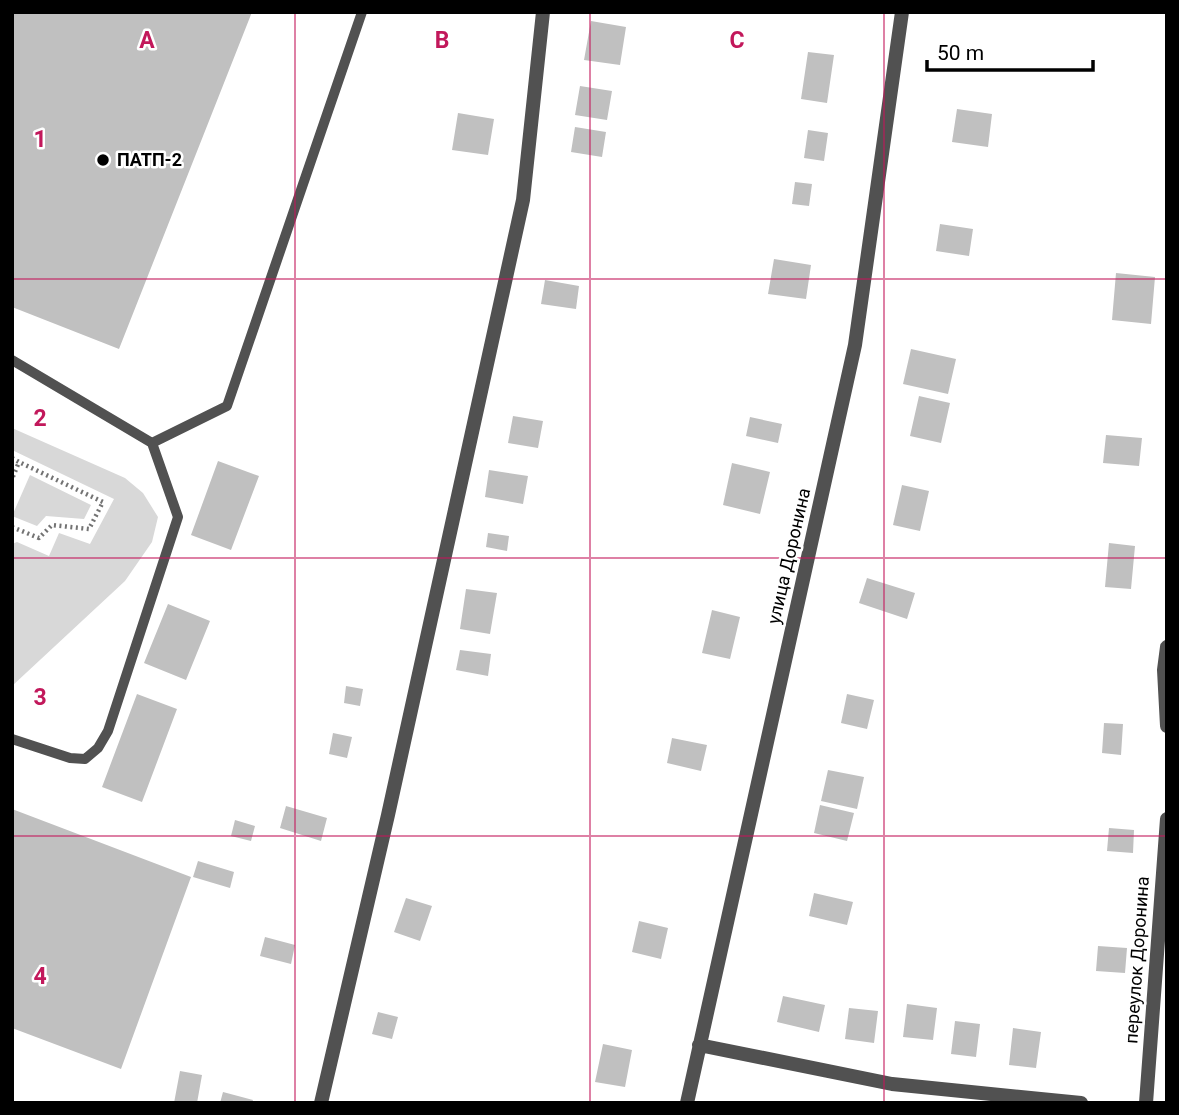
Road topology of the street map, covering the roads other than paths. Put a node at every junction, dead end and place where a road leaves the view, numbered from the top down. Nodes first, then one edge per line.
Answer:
1 (362, 12) edge
2 (543, 12) edge
3 (902, 12) edge
4 (12, 360) edge
5 (152, 443) junction
6 (1167, 647) edge
7 (1167, 726) edge
8 (12, 739) edge
9 (1167, 819) edge
10 (699, 1045) junction
11 (321, 1103) edge
12 (687, 1103) edge
13 (1082, 1103) edge
14 (1146, 1103) edge

1 - 5 lane
2 - 11 street
3 - 10 street, улица Доронина
4 - 5 lane
5 - 8 lane
6 - 7 street
9 - 14 street, переулок Доронина
10 - 12 street, улица Доронина
10 - 13 street

